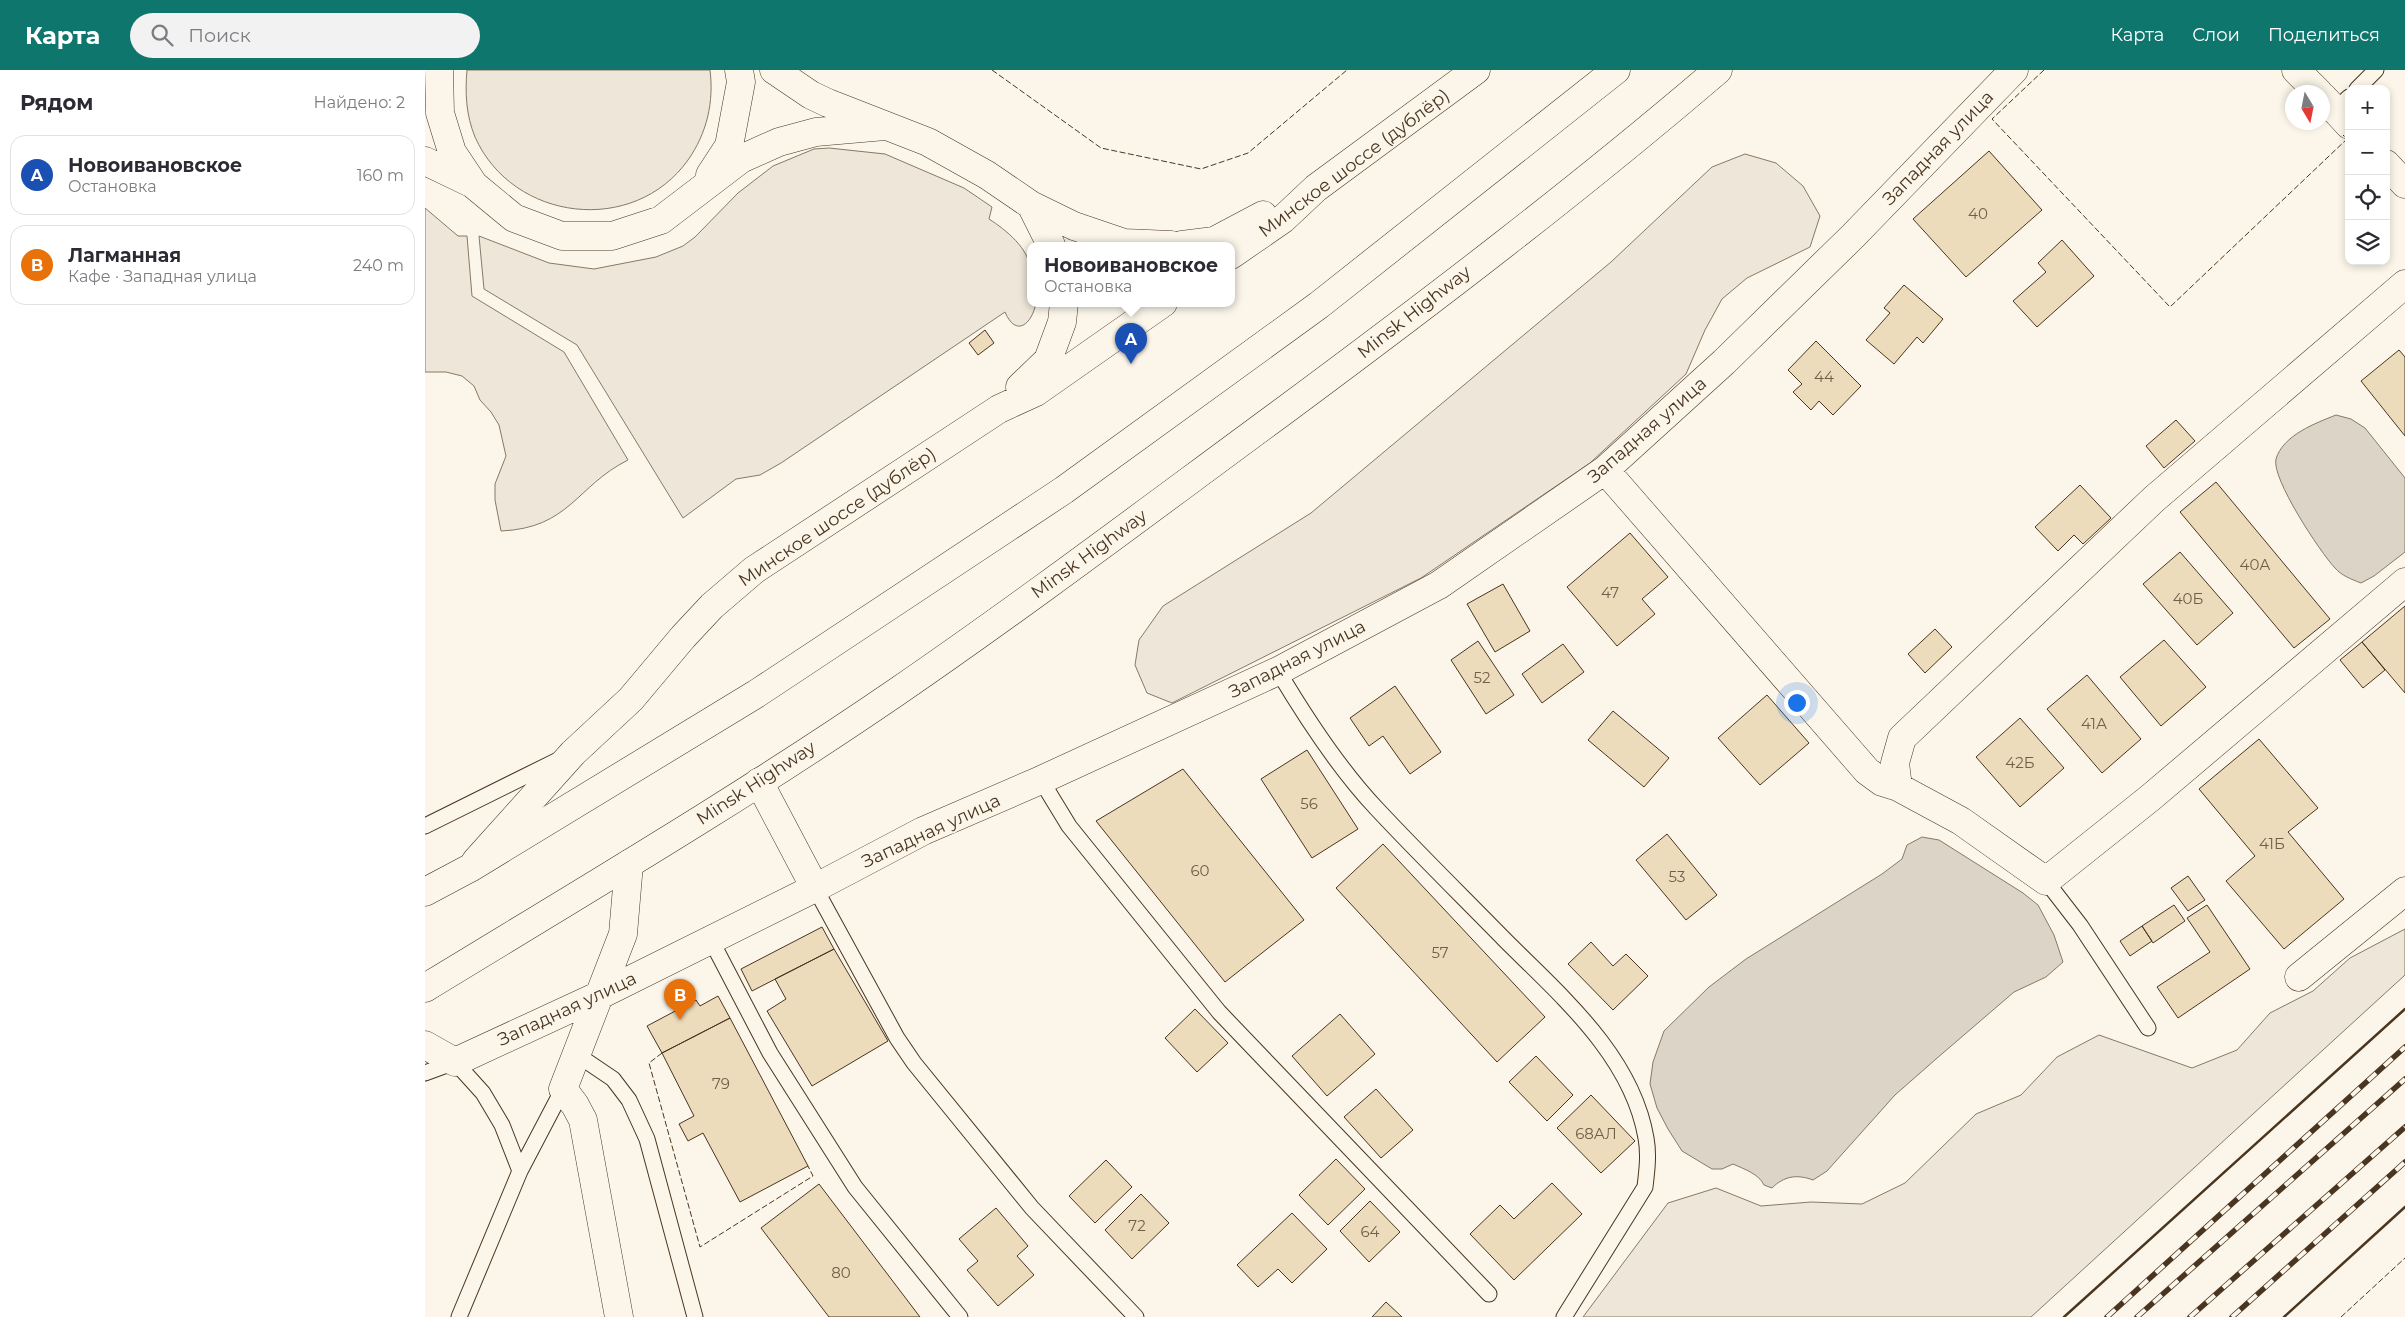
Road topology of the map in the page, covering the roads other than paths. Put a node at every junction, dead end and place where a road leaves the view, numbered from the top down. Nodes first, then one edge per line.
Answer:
1 (439, 70) edge
2 (739, 70) edge
3 (774, 70) edge
4 (1476, 70) edge
5 (1616, 70) edge
6 (1718, 70) edge
7 (2014, 70) edge
8 (2296, 70) edge
9 (2376, 70) edge
10 (2361, 85) edge
11 (2335, 104) edge
12 (885, 126) junction
13 (425, 161) edge
14 (2390, 168) edge
15 (2405, 184) edge
16 (474, 185) junction
17 (1316, 188) junction
18 (701, 189) junction
19 (1031, 205) junction
20 (1050, 242) edge
21 (1121, 242) edge
22 (1206, 242) edge
23 (1235, 252) edge
24 (2405, 284) edge
25 (1063, 307) edge
26 (1157, 307) edge
27 (999, 409) junction
28 (1605, 470) junction
29 (2405, 582) edge
30 (1279, 671) junction
31 (573, 753) junction
32 (1041, 780) junction
33 (759, 782) junction
34 (1898, 787) junction
35 (425, 826) edge
36 (629, 864) junction
37 (470, 868) junction
38 (2046, 881) junction
39 (815, 888) junction
40 (2405, 891) edge
41 (425, 892) edge
42 (711, 940) junction
43 (2299, 977) dead end
44 (425, 988) edge
45 (599, 996) junction
46 (2148, 1028) dead end
47 (425, 1045) edge
48 (576, 1054) junction
49 (455, 1062) junction
50 (425, 1073) edge
51 (563, 1089) junction
52 (520, 1171) junction
53 (1489, 1294) dead end
54 (459, 1317) edge
55 (619, 1317) edge
56 (695, 1317) edge
57 (960, 1317) edge
58 (1136, 1317) edge
59 (1564, 1317) edge

1 - 16 main road
2 - 18 main road
3 - 12 main road
4 - 17 main road, Минское шоссе (дублёр)
5 - 37 main road
6 - 33 main road, Minsk Highway
7 - 28 main road, Западная улица
8 - 11 main road
9 - 10 lane
12 - 18 main road
12 - 19 main road
13 - 16 main road
14 - 15 main road
16 - 18 main road
17 - 22 main road
17 - 23 main road, Минское шоссе (дублёр)
19 - 20 main road
19 - 21 main road
24 - 34 main road
25 - 27 main road
26 - 27 main road, Минское шоссе (дублёр)
27 - 31 main road, Минское шоссе (дублёр)
28 - 30 main road, Западная улица
28 - 34 main road
29 - 38 main road
30 - 32 main road, Западная улица
30 - 59 lane
31 - 35 lane
31 - 37 main road, Минское шоссе (дублёр)
32 - 39 main road, Западная улица
32 - 53 lane
33 - 36 main road, Minsk Highway
33 - 39 main road
34 - 38 main road
36 - 44 main road, Minsk Highway
36 - 45 main road
37 - 41 main road
38 - 46 lane
39 - 42 main road, Западная улица
39 - 58 lane
40 - 43 main road
42 - 45 main road, Западная улица
42 - 57 lane
45 - 48 main road
45 - 49 main road, Западная улица
47 - 49 main road
48 - 51 main road
48 - 56 lane
49 - 50 lane
49 - 52 lane
51 - 52 lane
51 - 55 main road
52 - 54 lane

